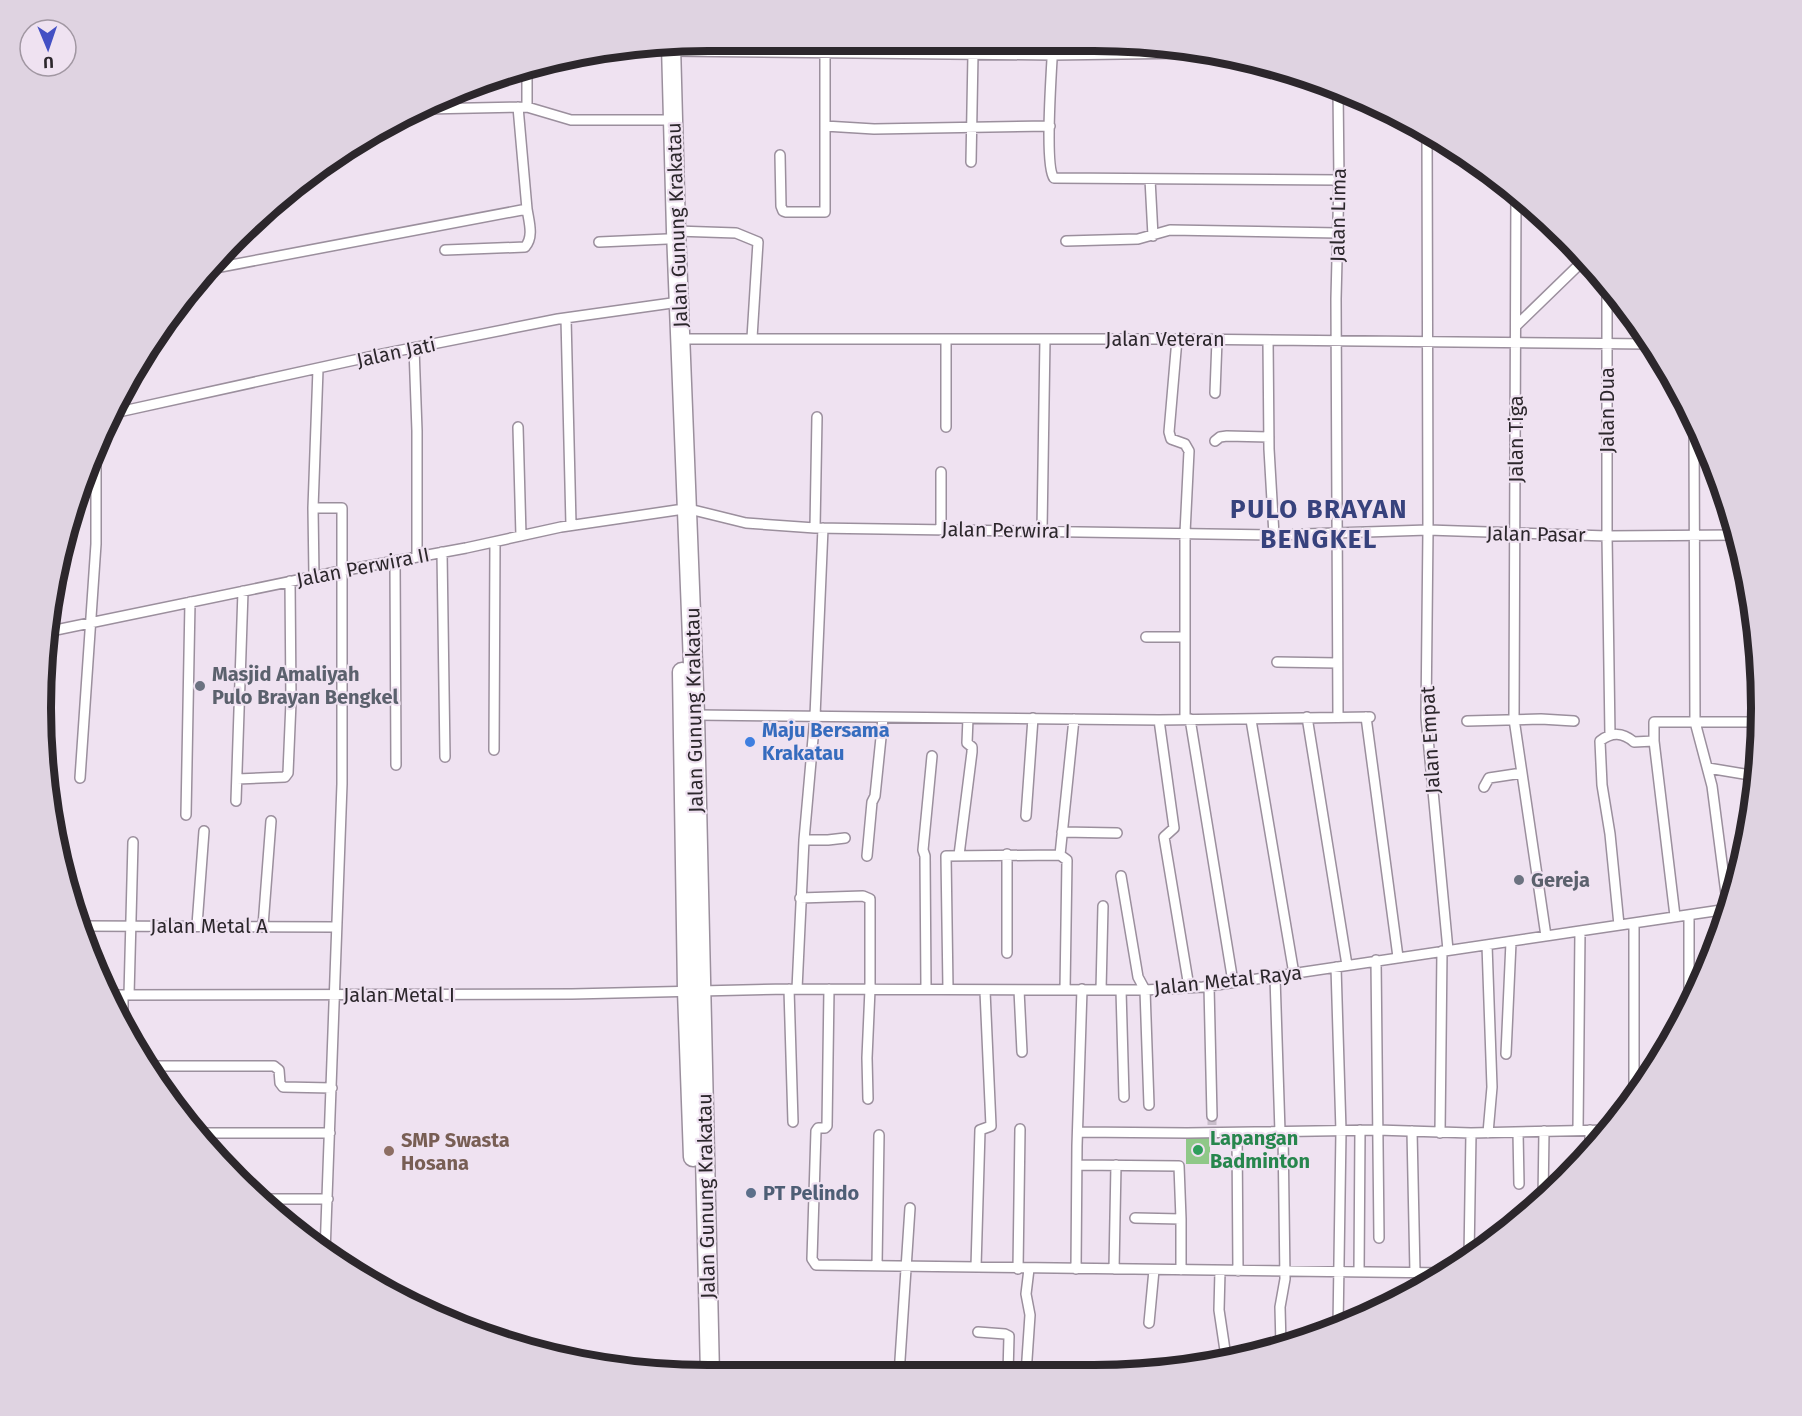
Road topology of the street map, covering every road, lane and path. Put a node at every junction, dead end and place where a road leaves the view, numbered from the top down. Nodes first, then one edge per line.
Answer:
1 (762, 51) edge
2 (1053, 51) edge
3 (668, 52) edge
4 (825, 53) junction
5 (837, 53) joint
6 (1146, 53) edge
7 (973, 54) junction
8 (1053, 55) junction
9 (525, 77) edge
10 (1338, 98) edge
11 (523, 107) junction
12 (440, 109) edge
13 (669, 120) junction
14 (825, 126) junction
15 (1050, 126) junction
16 (972, 128) junction
17 (1427, 142) edge
18 (780, 155) dead end
19 (971, 162) dead end
20 (1150, 179) junction
21 (1339, 180) junction
22 (1516, 205) edge
23 (527, 209) junction
24 (1338, 233) junction
25 (671, 235) junction
26 (1153, 236) junction
27 (1066, 241) dead end
28 (598, 242) dead end
29 (445, 250) dead end
30 (1579, 265) edge
31 (221, 267) edge
32 (1607, 298) edge
33 (674, 302) junction
34 (566, 318) junction
35 (1517, 325) junction
36 (752, 338) junction
37 (681, 339) junction
38 (946, 339) junction
39 (1045, 339) junction
40 (1177, 339) junction
41 (1217, 339) junction
42 (1268, 340) junction
43 (1427, 341) junction
44 (1336, 342) junction
45 (1516, 343) junction
46 (1607, 344) junction
47 (1641, 344) edge
48 (414, 348) junction
49 (318, 369) junction
50 (1215, 393) dead end
51 (122, 411) edge
52 (817, 417) dead end
53 (518, 427) dead end
54 (946, 427) dead end
55 (1269, 437) junction
56 (1215, 441) dead end
57 (1694, 442) edge
58 (96, 470) edge
59 (941, 472) dead end
60 (314, 508) junction
61 (683, 510) junction
62 (571, 525) junction
63 (819, 528) junction
64 (940, 530) junction
65 (1042, 530) junction
66 (1428, 531) junction
67 (1185, 533) junction
68 (1337, 534) junction
69 (1516, 534) junction
70 (1274, 535) junction
71 (1728, 535) edge
72 (521, 536) junction
73 (1607, 536) junction
74 (1695, 536) junction
75 (495, 542) junction
76 (442, 552) junction
77 (417, 557) junction
78 (395, 561) junction
79 (341, 571) junction
80 (314, 576) junction
81 (290, 581) junction
82 (243, 591) junction
83 (190, 602) junction
84 (91, 623) junction
85 (56, 630) edge
86 (1146, 637) dead end
87 (1185, 638) junction
88 (1277, 662) dead end
89 (1337, 663) junction
90 (695, 715) junction
91 (815, 716) junction
92 (1307, 717) junction
93 (1338, 717) junction
94 (883, 718) junction
95 (968, 718) junction
96 (1034, 718) junction
97 (1074, 719) junction
98 (1188, 719) junction
99 (1514, 719) junction
100 (1159, 720) junction
101 (1251, 720) junction
102 (1467, 721) dead end
103 (1574, 721) dead end
104 (1695, 722) junction
105 (1751, 722) edge
106 (1610, 735) junction
107 (1654, 741) junction
108 (494, 750) dead end
109 (932, 756) dead end
110 (445, 757) dead end
111 (396, 765) dead end
112 (1708, 768) junction
113 (1522, 773) junction
114 (1747, 775) edge
115 (80, 778) dead end
116 (237, 779) junction
117 (1484, 787) dead end
118 (236, 801) dead end
119 (186, 815) dead end
120 (1026, 816) dead end
121 (271, 821) dead end
122 (204, 831) dead end
123 (1062, 832) junction
124 (1117, 833) dead end
125 (845, 838) dead end
126 (804, 840) junction
127 (133, 842) dead end
128 (1007, 854) junction
129 (959, 855) junction
130 (1060, 855) junction
131 (867, 856) dead end
132 (1121, 876) dead end
133 (1725, 889) edge
134 (800, 898) junction
135 (1103, 906) dead end
136 (1719, 910) edge
137 (1689, 915) junction
138 (1675, 916) junction
139 (1634, 922) junction
140 (1619, 925) junction
141 (89, 926) edge
142 (197, 926) junction
143 (263, 926) junction
144 (131, 927) junction
145 (336, 927) junction
146 (1580, 931) junction
147 (1546, 936) junction
148 (1511, 942) junction
149 (1487, 945) junction
150 (1445, 950) junction
151 (1007, 953) dead end
152 (1398, 957) junction
153 (1376, 960) junction
154 (1347, 965) junction
155 (1336, 967) junction
156 (1293, 974) junction
157 (1275, 977) junction
158 (1233, 982) junction
159 (1209, 986) junction
160 (1689, 986) edge
161 (1189, 987) junction
162 (926, 988) junction
163 (793, 989) junction
164 (830, 989) junction
165 (870, 989) junction
166 (948, 989) junction
167 (1082, 989) junction
168 (694, 990) junction
169 (1019, 990) junction
170 (1065, 990) junction
171 (1101, 990) junction
172 (1121, 990) junction
173 (1145, 990) junction
174 (985, 991) junction
175 (117, 995) edge
176 (126, 995) junction
177 (334, 995) junction
178 (125, 1009) edge
179 (1507, 1030) junction
180 (1490, 1031) junction
181 (1022, 1052) dead end
182 (1506, 1054) dead end
183 (158, 1066) edge
184 (1634, 1081) edge
185 (332, 1088) junction
186 (1124, 1097) dead end
187 (868, 1099) dead end
188 (1149, 1105) dead end
189 (1212, 1116) tunnel mouth
190 (793, 1122) dead end
191 (1020, 1129) dead end
192 (1359, 1130) junction
193 (1377, 1130) junction
194 (1578, 1130) junction
195 (1590, 1130) junction
196 (1597, 1130) edge
197 (1341, 1131) junction
198 (1412, 1131) junction
199 (1544, 1131) junction
200 (1078, 1132) junction
201 (1237, 1132) junction
202 (1282, 1132) junction
203 (1518, 1132) junction
204 (207, 1133) edge
205 (330, 1133) junction
206 (1440, 1133) junction
207 (1471, 1133) junction
208 (1488, 1133) junction
209 (879, 1135) dead end
210 (1590, 1139) edge
211 (1077, 1165) junction
212 (1116, 1165) junction
213 (1519, 1184) dead end
214 (1543, 1187) edge
215 (272, 1199) edge
216 (328, 1199) junction
217 (910, 1208) dead end
218 (1135, 1218) dead end
219 (1181, 1219) junction
220 (1379, 1238) dead end
221 (326, 1242) edge
222 (1469, 1247) edge
223 (877, 1265) junction
224 (906, 1266) junction
225 (976, 1268) junction
226 (1017, 1269) junction
227 (1029, 1269) junction
228 (1076, 1269) junction
229 (1114, 1269) junction
230 (1154, 1270) junction
231 (1181, 1270) junction
232 (1220, 1271) junction
233 (1238, 1271) junction
234 (1284, 1271) junction
235 (1338, 1272) junction
236 (1359, 1272) junction
237 (1415, 1272) junction
238 (1429, 1272) edge
239 (1338, 1318) edge
240 (1149, 1323) dead end
241 (978, 1332) dead end
242 (1281, 1338) edge
243 (1225, 1351) edge
244 (700, 1365) edge
245 (710, 1365) edge
246 (899, 1365) edge
247 (1008, 1365) edge
248 (1027, 1365) edge

1 - 4 street
2 - 8 street
3 - 13 highway, Jalan Gunung Krakatau
4 - 5 street
4 - 14 street
5 - 7 street
6 - 8 street
7 - 8 street
7 - 16 street
8 - 15 street
9 - 11 street
10 - 21 street, Jalan Lima
11 - 12 street
11 - 13 street
11 - 23 street
13 - 25 highway, Jalan Gunung Krakatau
14 - 16 street
14 - 18 street
15 - 16 street
15 - 20 street
16 - 19 street
17 - 43 street, Jalan Empat
20 - 21 street
20 - 26 street
21 - 24 street, Jalan Lima
22 - 35 street, Jalan Tiga
23 - 29 street
23 - 31 street
24 - 26 street
24 - 44 street, Jalan Lima
25 - 28 street
25 - 33 highway, Jalan Gunung Krakatau
25 - 36 street
26 - 27 street
30 - 35 street
32 - 46 street, Jalan Dua
33 - 34 street, Jalan Jati
33 - 37 highway, Jalan Gunung Krakatau
33 - 61 highway, Jalan Gunung Krakatau
34 - 48 street, Jalan Jati
34 - 62 street
35 - 45 street, Jalan Tiga
36 - 37 street, Jalan Veteran
36 - 38 street, Jalan Veteran
37 - 61 highway, Jalan Gunung Krakatau
38 - 39 street, Jalan Veteran
38 - 54 street
39 - 40 street, Jalan Veteran
39 - 65 street
40 - 41 street, Jalan Veteran
40 - 67 street
41 - 42 street, Jalan Veteran
41 - 50 street
42 - 44 street, Jalan Veteran
42 - 55 street
43 - 44 street, Jalan Veteran
43 - 45 street, Jalan Veteran
43 - 66 street, Jalan Empat
44 - 68 street, Jalan Lima
45 - 46 street, Jalan Veteran
45 - 69 street, Jalan Tiga
46 - 47 street, Jalan Veteran
46 - 73 street, Jalan Dua
48 - 49 street, Jalan Jati
48 - 77 street
49 - 51 street, Jalan Jati
49 - 60 street
52 - 63 street
53 - 72 street
55 - 56 street
55 - 70 street
57 - 74 street
58 - 84 street
59 - 64 street
60 - 79 street
60 - 80 street
61 - 62 street, Jalan Perwira II
61 - 63 street, Jalan Perwira I
61 - 90 highway, Jalan Gunung Krakatau
61 - 168 highway, Jalan Gunung Krakatau
62 - 72 street, Jalan Perwira II
63 - 64 street, Jalan Perwira I
63 - 91 street
64 - 65 street, Jalan Perwira I
65 - 67 street, Jalan Perwira I
66 - 68 street, Jalan Pasar
66 - 69 street, Jalan Pasar
66 - 150 street, Jalan Empat
67 - 70 street, Jalan Perwira I
67 - 87 street
68 - 70 street, Jalan Perwira I
68 - 89 street, Jalan Lima
69 - 73 street, Jalan Pasar
69 - 99 street, Jalan Tiga
71 - 74 street, Jalan Pasar
72 - 75 street, Jalan Perwira II
73 - 74 street, Jalan Pasar
73 - 106 street, Jalan Dua
74 - 104 street
75 - 76 street, Jalan Perwira II
75 - 108 street
76 - 77 street, Jalan Perwira II
76 - 110 street
77 - 78 street, Jalan Perwira II
78 - 79 street, Jalan Perwira II
78 - 111 street
79 - 80 street, Jalan Perwira II
79 - 145 street
80 - 81 street, Jalan Perwira II
81 - 82 street, Jalan Perwira II
81 - 116 street
82 - 83 street, Jalan Perwira II
82 - 116 street
83 - 84 street, Jalan Perwira II
83 - 119 street
84 - 85 street, Jalan Perwira II
84 - 115 street
86 - 87 street
87 - 98 street
88 - 89 street
89 - 93 street, Jalan Lima
90 - 91 street
90 - 168 highway, Jalan Gunung Krakatau
91 - 94 street
91 - 126 street
92 - 93 street
92 - 101 street
92 - 154 street
93 - 152 street
94 - 95 street
94 - 131 street
95 - 96 street
95 - 129 street
96 - 97 street
96 - 120 street
97 - 100 street
97 - 123 street
98 - 100 street
98 - 101 street
98 - 158 street
99 - 102 street
99 - 103 street
99 - 113 street, Jalan Tiga
100 - 161 street
101 - 156 street
104 - 105 street
104 - 107 street
104 - 112 street
106 - 107 street
106 - 140 street
107 - 138 street
109 - 162 street
112 - 114 street
112 - 133 street
113 - 117 street
113 - 147 street, Jalan Tiga
116 - 118 street
121 - 143 street
122 - 142 street
123 - 124 street
123 - 130 street
125 - 126 street
126 - 134 street
127 - 144 street
128 - 129 street
128 - 130 street
128 - 151 street
129 - 166 street
130 - 170 street
132 - 173 street
134 - 163 street
134 - 165 street
135 - 171 street
136 - 137 street, Jalan Metal Raya
137 - 138 street, Jalan Metal Raya
137 - 160 street
138 - 139 street, Jalan Metal Raya
139 - 140 street, Jalan Metal Raya
139 - 184 street
140 - 146 street, Jalan Metal Raya
141 - 144 street, Jalan Metal A
142 - 143 street, Jalan Metal A
142 - 144 street, Jalan Metal A
143 - 145 street, Jalan Metal A
144 - 176 street
145 - 177 street
146 - 147 street, Jalan Metal Raya
146 - 194 street
147 - 148 street, Jalan Metal Raya
148 - 149 street, Jalan Metal Raya
148 - 179 street
149 - 150 street, Jalan Metal Raya
149 - 180 street
150 - 152 street, Jalan Metal Raya
150 - 206 street, Jalan Empat
152 - 153 street, Jalan Metal Raya
153 - 154 street, Jalan Metal Raya
153 - 193 street
154 - 155 street, Jalan Metal Raya
155 - 156 street, Jalan Metal Raya
155 - 197 street
156 - 157 street, Jalan Metal Raya
157 - 158 street, Jalan Metal Raya
157 - 202 street
158 - 159 street, Jalan Metal Raya
159 - 161 street, Jalan Metal Raya
159 - 189 street
161 - 173 street, Jalan Metal Raya
162 - 165 street, Jalan Metal Raya
162 - 166 street, Jalan Metal Raya
163 - 164 street, Jalan Metal Raya
163 - 168 street, Jalan Metal Raya
163 - 190 street
164 - 165 street, Jalan Metal Raya
164 - 223 street
165 - 187 street
166 - 174 street, Jalan Metal Raya
167 - 170 street, Jalan Metal Raya
167 - 171 street, Jalan Metal Raya
167 - 200 street
168 - 177 street, Jalan Metal I
168 - 244 highway, Jalan Gunung Krakatau
168 - 245 highway, Jalan Gunung Krakatau
169 - 170 street, Jalan Metal Raya
169 - 174 street, Jalan Metal Raya
169 - 181 street
171 - 172 street, Jalan Metal Raya
172 - 173 street, Jalan Metal Raya
172 - 186 street
173 - 188 street
174 - 225 street
175 - 176 street, Jalan Metal I
176 - 177 street, Jalan Metal I
176 - 178 street
177 - 185 street
179 - 180 street
179 - 182 street
180 - 208 street
183 - 185 street
185 - 205 street
191 - 226 street
192 - 193 street
192 - 197 street
192 - 236 street
193 - 198 street
193 - 220 street
194 - 195 street
194 - 199 street
195 - 196 street
195 - 210 street
197 - 202 street
197 - 235 street
198 - 206 street
198 - 237 street
199 - 203 street
199 - 214 street
200 - 201 street
200 - 211 street
201 - 202 street
201 - 233 street
202 - 234 street
203 - 208 street
203 - 213 street
204 - 205 street
205 - 216 street
206 - 207 street
207 - 208 street
207 - 222 street
209 - 223 street
211 - 212 street
211 - 228 street
212 - 219 street
212 - 229 street
215 - 216 street
216 - 221 street
217 - 224 street
218 - 219 street
219 - 231 street
223 - 224 street
224 - 225 street
224 - 246 street
225 - 226 street
226 - 227 street
227 - 228 street
227 - 248 street
228 - 229 street
229 - 230 street
230 - 231 street
230 - 240 street
231 - 232 street
232 - 233 street
232 - 243 street
233 - 234 street
234 - 235 street
234 - 242 street
235 - 236 street
235 - 239 street
236 - 237 street
237 - 238 street
241 - 247 street

